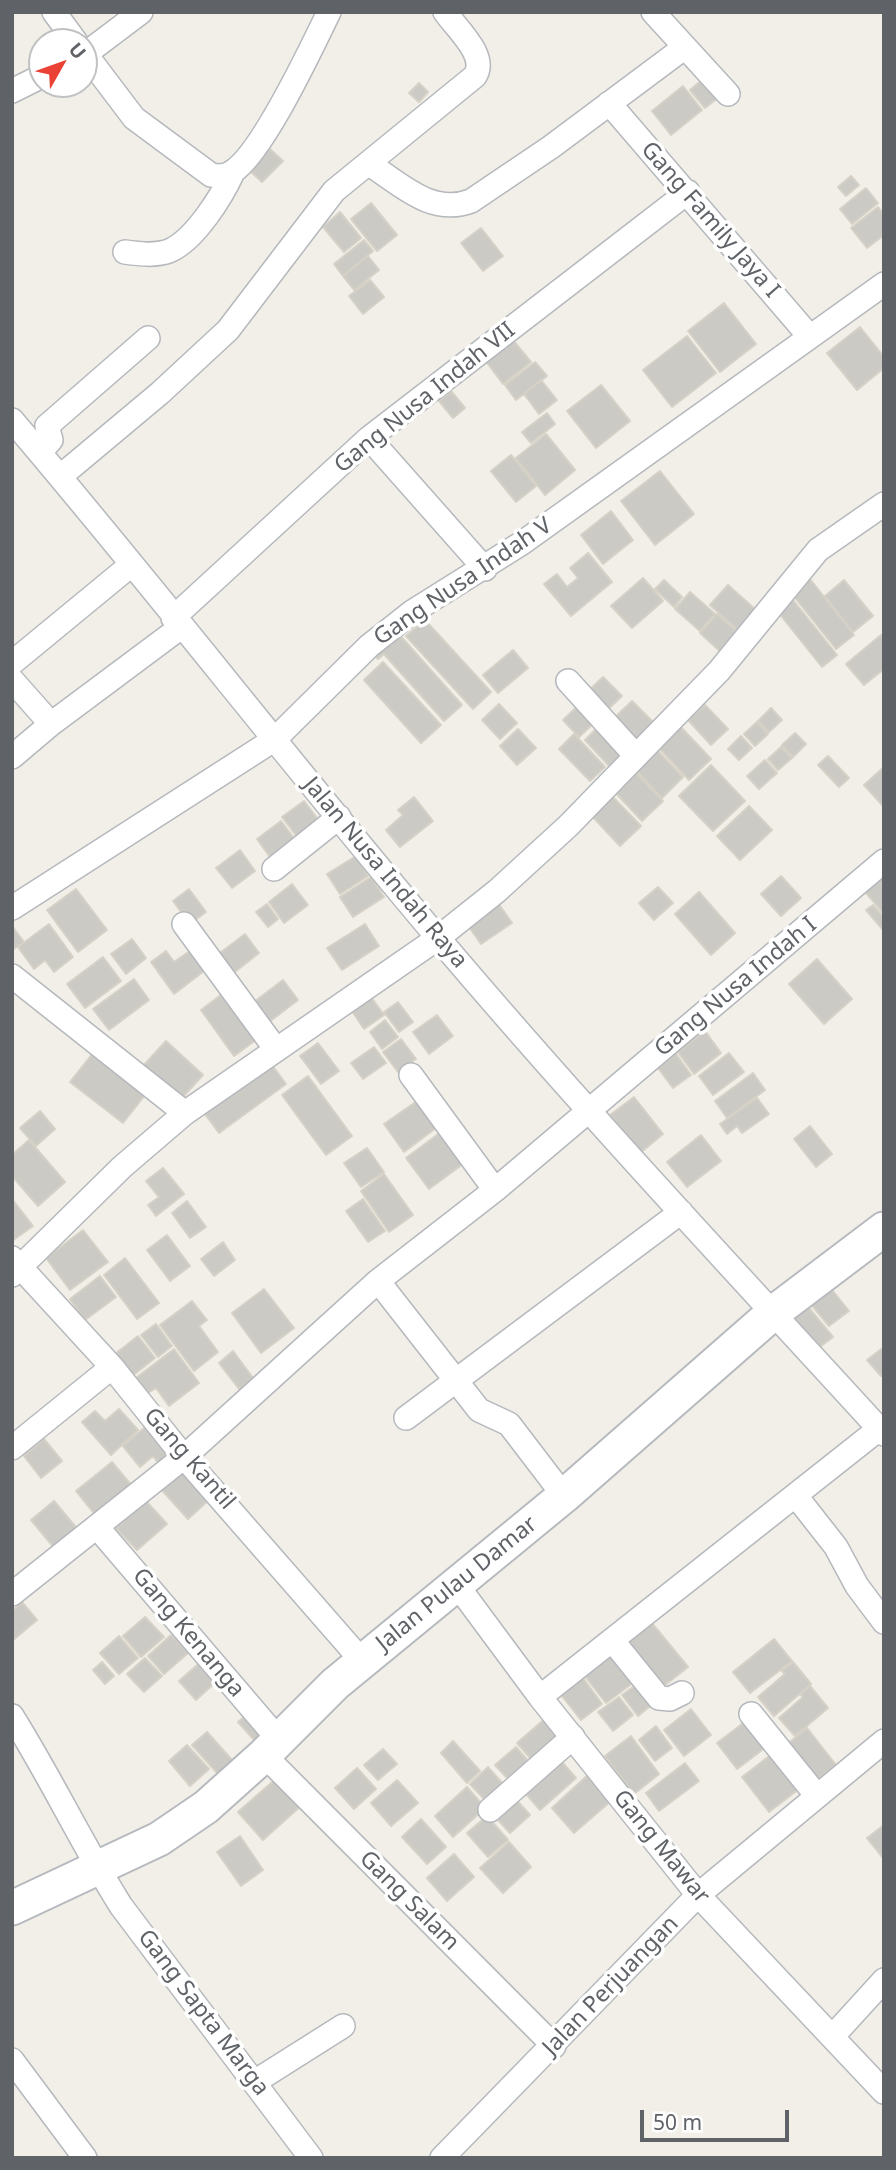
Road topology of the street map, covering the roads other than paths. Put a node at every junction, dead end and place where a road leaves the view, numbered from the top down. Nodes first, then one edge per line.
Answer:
1 (54, 12) edge
2 (142, 12) edge
3 (329, 12) edge
4 (445, 12) edge
5 (653, 12) edge
6 (66, 28) edge
7 (98, 41) edge
8 (685, 47) junction
9 (98, 71) edge
10 (28, 83) edge
11 (12, 91) edge
12 (728, 94) dead end
13 (609, 103) junction
14 (369, 163) junction
15 (233, 172) junction
16 (688, 192) junction
17 (125, 252) dead end
18 (884, 284) edge
19 (810, 337) junction
20 (148, 338) dead end
21 (12, 419) edge
22 (369, 438) junction
23 (40, 452) junction
24 (62, 475) junction
25 (884, 504) edge
26 (131, 565) junction
27 (485, 569) junction
28 (177, 622) junction
29 (12, 663) edge
30 (12, 680) edge
31 (568, 681) dead end
32 (51, 724) junction
33 (275, 739) junction
34 (636, 756) junction
35 (12, 757) edge
36 (339, 817) junction
37 (884, 861) edge
38 (274, 869) dead end
39 (12, 908) edge
40 (184, 924) dead end
41 (438, 938) junction
42 (12, 976) edge
43 (275, 1048) junction
44 (411, 1075) dead end
45 (588, 1112) junction
46 (185, 1113) junction
47 (495, 1190) junction
48 (681, 1212) junction
49 (884, 1229) edge
50 (15, 1267) edge
51 (378, 1281) junction
52 (774, 1313) junction
53 (112, 1367) junction
54 (456, 1379) junction
55 (406, 1418) dead end
56 (882, 1432) edge
57 (12, 1448) edge
58 (184, 1457) junction
59 (564, 1496) junction
60 (796, 1496) junction
61 (97, 1527) junction
62 (457, 1585) junction
63 (12, 1594) edge
64 (884, 1622) edge
65 (612, 1640) junction
66 (363, 1662) junction
67 (682, 1693) dead end
68 (540, 1697) junction
69 (751, 1714) dead end
70 (12, 1716) edge
71 (573, 1737) junction
72 (884, 1741) edge
73 (272, 1748) junction
74 (817, 1796) junction
75 (490, 1810) dead end
76 (97, 1868) junction
77 (698, 1895) junction
78 (12, 1908) edge
79 (884, 1980) edge
80 (343, 2026) dead end
81 (833, 2036) junction
82 (554, 2046) junction
83 (15, 2068) edge
84 (256, 2081) junction
85 (884, 2092) edge
86 (85, 2158) edge
87 (311, 2158) edge
88 (442, 2158) edge

1 - 6 street
2 - 7 street
3 - 15 street
4 - 14 street
5 - 8 street
8 - 12 street
8 - 13 street
9 - 15 street
10 - 11 street
13 - 14 street
13 - 16 street, Gang Family Jaya I
14 - 24 street
15 - 17 street
16 - 19 street, Gang Family Jaya I
16 - 22 street, Gang Nusa Indah VII
18 - 19 street, Gang Nusa Indah V
19 - 27 street, Gang Nusa Indah V
20 - 23 street
21 - 23 street, Jalan Nusa Indah Raya
22 - 27 street
22 - 28 street, Gang Nusa Indah VII
23 - 24 street, Jalan Nusa Indah Raya
24 - 26 street, Jalan Nusa Indah Raya
25 - 34 street
26 - 28 street, Jalan Nusa Indah Raya
26 - 29 street
27 - 33 street, Gang Nusa Indah V
28 - 32 street, Gang Nusa Indah VII
28 - 33 street, Jalan Nusa Indah Raya
30 - 32 street
31 - 34 street
32 - 35 street, Gang Nusa Indah VII
33 - 36 street, Jalan Nusa Indah Raya
33 - 39 street, Gang Nusa Indah V
34 - 41 street
36 - 38 street
36 - 41 street, Jalan Nusa Indah Raya
37 - 45 street, Gang Nusa Indah I
40 - 43 street
41 - 43 street
41 - 45 street, Jalan Nusa Indah Raya
42 - 46 street
43 - 46 street
44 - 47 street
45 - 47 street, Gang Nusa Indah I
45 - 48 street, Jalan Nusa Indah Raya
46 - 50 street
47 - 51 street, Gang Nusa Indah I
48 - 52 street, Jalan Nusa Indah Raya
48 - 54 street
49 - 52 street, Jalan Pulau Damar
50 - 53 street, Gang Kantil
51 - 54 street
51 - 58 street, Gang Nusa Indah I
52 - 56 street, Jalan Nusa Indah Raya
52 - 59 street, Jalan Pulau Damar
53 - 57 street
53 - 58 street, Gang Kantil
54 - 55 street
54 - 59 street
56 - 60 street
58 - 61 street, Gang Nusa Indah I
58 - 66 street, Gang Kantil
59 - 62 street, Jalan Pulau Damar
60 - 64 street
60 - 65 street
61 - 63 street, Gang Nusa Indah I
61 - 73 street, Gang Kenanga
62 - 66 street, Jalan Pulau Damar
62 - 68 street, Gang Mawar
65 - 67 street
65 - 68 street
66 - 73 street, Jalan Pulau Damar
68 - 71 street, Gang Mawar
69 - 74 street
70 - 76 street, Gang Sapta Marga
71 - 75 street
71 - 77 street, Gang Mawar
72 - 74 street, Jalan Perjuangan
73 - 76 street, Jalan Pulau Damar
73 - 82 street, Gang Salam
74 - 77 street, Jalan Perjuangan
76 - 78 street, Jalan Pulau Damar
76 - 84 street, Gang Sapta Marga
77 - 81 street, Gang Mawar
77 - 82 street, Jalan Perjuangan
79 - 81 street
80 - 84 street
81 - 85 street, Gang Mawar
82 - 88 street, Jalan Perjuangan
83 - 86 street
84 - 87 street, Gang Sapta Marga

